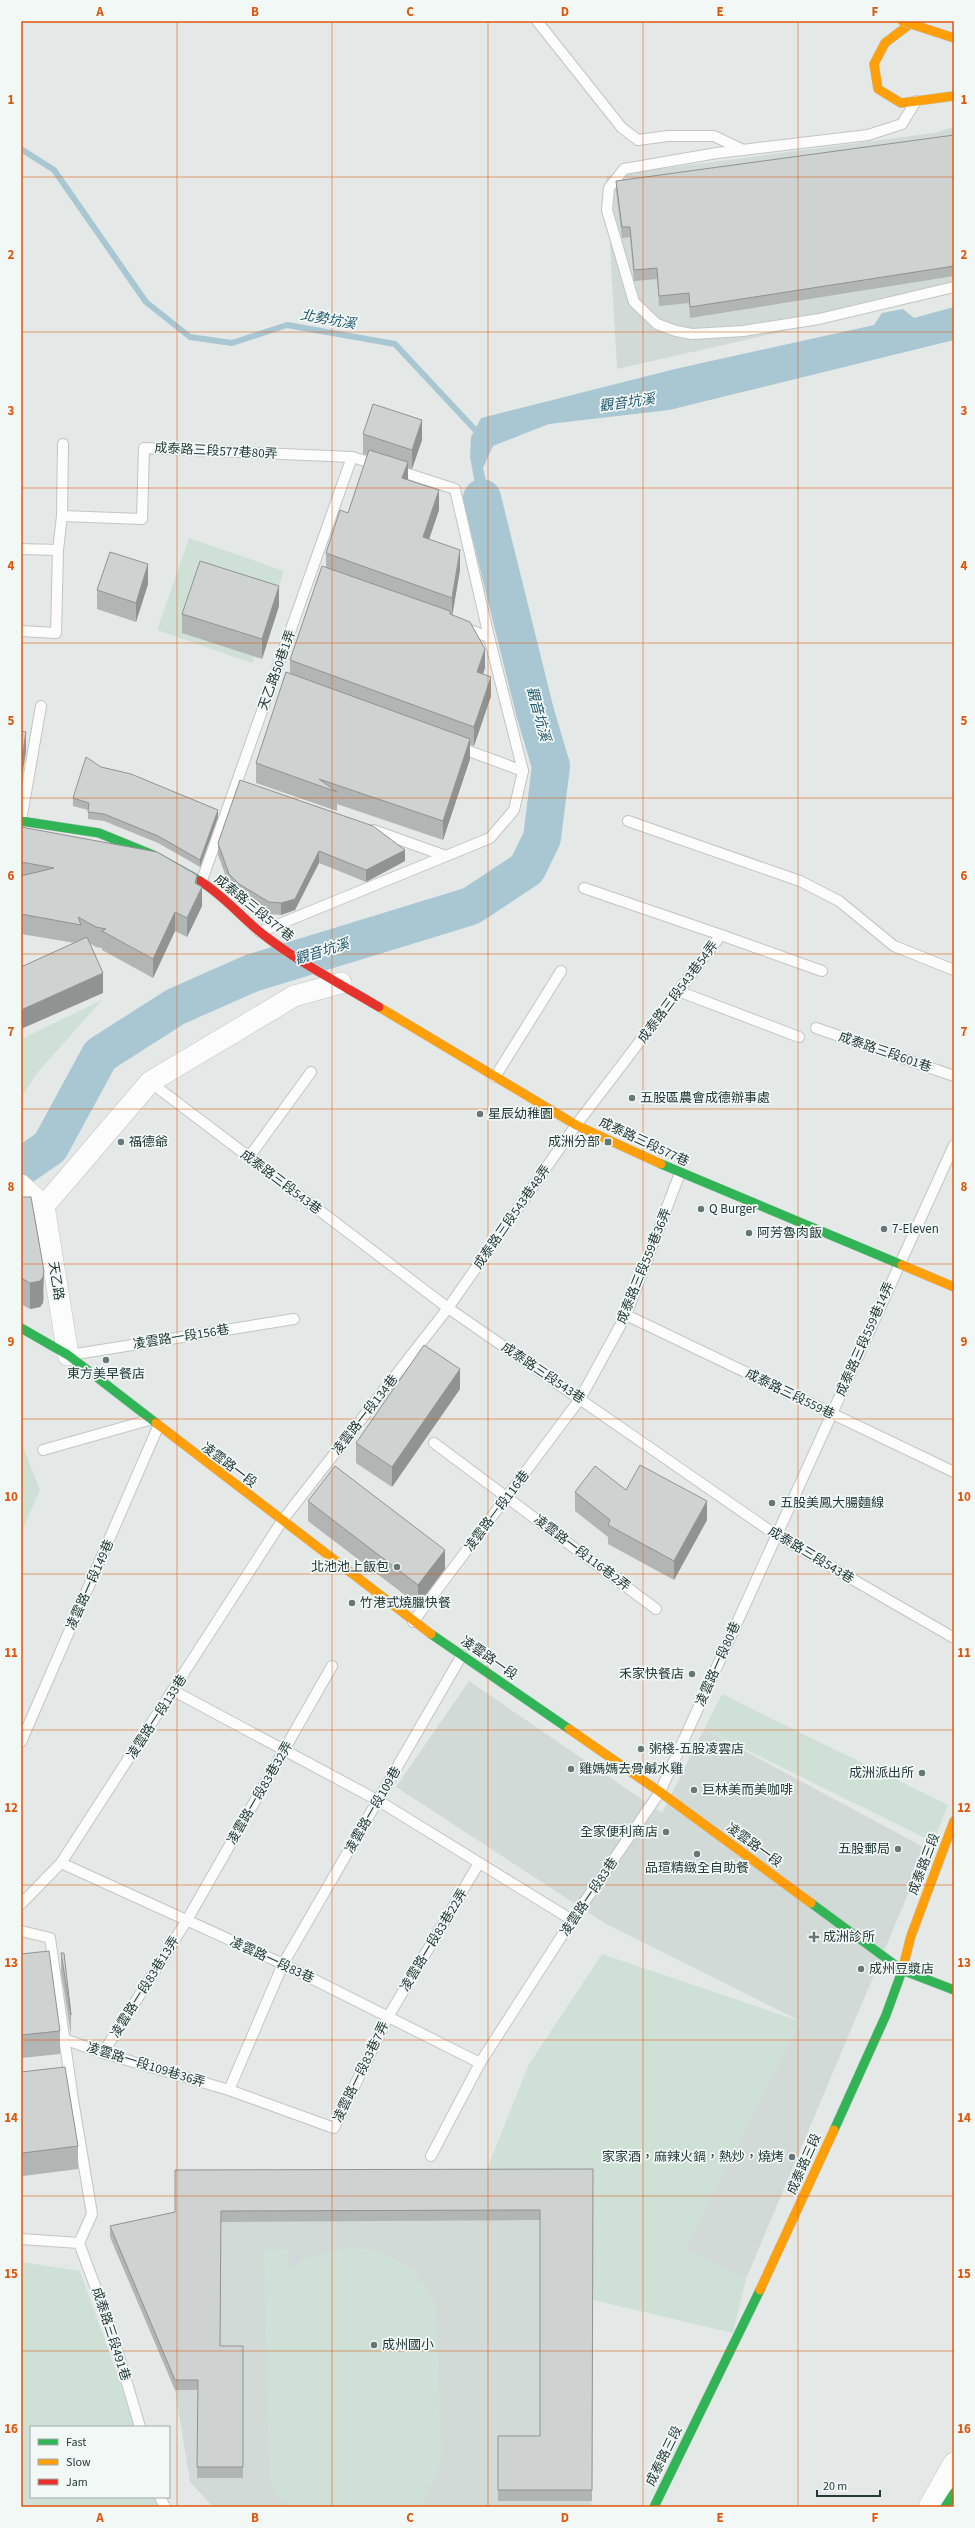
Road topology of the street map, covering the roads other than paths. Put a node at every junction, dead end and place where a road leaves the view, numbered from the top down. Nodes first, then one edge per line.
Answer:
1 (537, 21) edge
2 (902, 21) edge
3 (914, 21) edge
4 (954, 38) edge
5 (954, 96) edge
6 (916, 102) junction
7 (744, 150) junction
8 (954, 287) edge
9 (63, 444) dead end
10 (352, 457) junction
11 (62, 516) junction
12 (21, 549) edge
13 (58, 550) junction
14 (452, 624) edge
15 (21, 632) edge
16 (488, 637) junction
17 (41, 706) dead end
18 (450, 744) edge
19 (523, 771) junction
20 (21, 821) edge
21 (628, 821) dead end
22 (359, 826) edge
23 (446, 856) junction
24 (202, 883) junction
25 (584, 888) dead end
26 (260, 932) junction
27 (721, 935) junction
28 (954, 970) edge
29 (561, 971) dead end
30 (822, 971) dead end
31 (341, 983) junction
32 (678, 991) junction
33 (816, 1028) dead end
34 (799, 1037) dead end
35 (310, 1072) dead end
36 (495, 1076) junction
37 (954, 1076) edge
38 (150, 1082) junction
39 (576, 1125) junction
40 (954, 1145) edge
41 (249, 1157) junction
42 (949, 1171) edge
43 (680, 1173) junction
44 (21, 1185) edge
45 (44, 1206) junction
46 (899, 1263) junction
47 (954, 1287) edge
48 (448, 1308) junction
49 (626, 1315) junction
50 (294, 1319) dead end
51 (21, 1328) edge
52 (68, 1355) junction
53 (580, 1399) junction
54 (830, 1414) junction
55 (149, 1420) junction
56 (158, 1427) junction
57 (434, 1443) dead end
58 (43, 1450) dead end
59 (954, 1472) edge
60 (508, 1497) junction
61 (282, 1521) junction
62 (776, 1535) junction
63 (656, 1608) dead end
64 (413, 1622) junction
65 (954, 1638) edge
66 (462, 1655) junction
67 (332, 1666) dead end
68 (174, 1690) junction
69 (21, 1742) edge
70 (284, 1750) junction
71 (660, 1792) junction
72 (378, 1801) junction
73 (954, 1822) edge
74 (61, 1863) junction
75 (479, 1863) junction
76 (21, 1904) edge
77 (187, 1920) junction
78 (572, 1920) junction
79 (21, 1931) edge
80 (283, 1964) junction
81 (902, 1970) junction
82 (954, 1990) edge
83 (388, 2017) junction
84 (64, 2039) junction
85 (103, 2053) junction
86 (480, 2063) junction
87 (228, 2090) junction
88 (334, 2128) joint
89 (431, 2156) dead end
90 (21, 2239) edge
91 (79, 2243) junction
92 (140, 2426) edge
93 (954, 2463) edge
94 (954, 2493) edge
95 (160, 2498) edge
96 (165, 2507) edge
97 (654, 2507) edge
98 (929, 2507) edge
99 (945, 2507) edge

1 - 7 lane
2 - 4 main road, bridge
3 - 6 main road
5 - 6 main road
6 - 7 lane
7 - 8 lane
9 - 11 lane
10 - 11 lane, 成泰路三段577巷80弄
10 - 16 lane
10 - 24 lane, 天乙路50巷1弄
11 - 13 lane
12 - 13 lane
13 - 15 lane
14 - 16 lane
16 - 19 lane
17 - 20 lane
18 - 19 lane
19 - 23 lane
20 - 24 main road, 成泰路三段577巷
21 - 28 lane
22 - 23 lane
23 - 26 lane
24 - 26 main road, 成泰路三段577巷
25 - 27 lane, 成泰路三段543巷54弄
26 - 31 main road, 成泰路三段577巷
27 - 30 lane
27 - 32 lane, 成泰路三段543巷54弄
29 - 36 lane
31 - 36 main road, 成泰路三段577巷
31 - 38 street
32 - 34 lane
32 - 39 lane, 成泰路三段543巷54弄
33 - 37 lane, 成泰路三段601巷
35 - 41 lane
36 - 39 main road, 成泰路三段577巷
38 - 41 lane, 成泰路三段543巷
38 - 45 street
39 - 43 main road, 成泰路三段577巷
39 - 48 lane, 成泰路三段543巷48弄
40 - 42 lane, 成泰路三段559巷14弄
41 - 48 lane, 成泰路三段543巷
42 - 46 lane, 成泰路三段559巷14弄
43 - 46 main road, 成泰路三段577巷
43 - 49 lane, 成泰路三段559巷36弄
44 - 45 street
45 - 52 street, 天乙路
46 - 47 main road, 成泰路三段577巷
46 - 54 lane, 成泰路三段559巷14弄
48 - 53 lane, 成泰路三段543巷
48 - 61 lane, 凌雲路一段134巷
49 - 53 lane, 成泰路三段559巷36弄
49 - 54 lane, 成泰路三段559巷
50 - 52 lane, 凌雲路一段156巷
51 - 52 main road, 凌雲路一段
52 - 55 main road, 凌雲路一段
53 - 60 lane, 凌雲路一段116巷
53 - 62 lane, 成泰路三段543巷
54 - 59 lane, 成泰路三段559巷
54 - 62 lane, 成泰路三段559巷14弄
55 - 56 main road, 凌雲路一段
55 - 58 lane
56 - 61 main road, 凌雲路一段
56 - 69 lane, 凌雲路一段149巷
57 - 60 lane, 凌雲路一段116巷2弄
60 - 63 lane, 凌雲路一段116巷2弄
60 - 64 lane, 凌雲路一段116巷
61 - 64 main road, 凌雲路一段
61 - 68 lane, 凌雲路一段133巷
62 - 65 lane, 成泰路三段543巷
62 - 71 lane, 凌雲路一段80巷
64 - 66 main road, 凌雲路一段
66 - 71 main road, 凌雲路一段
66 - 72 lane, 凌雲路一段109巷
67 - 70 lane, 凌雲路一段83巷32弄
68 - 70 lane
68 - 74 lane, 凌雲路一段133巷
70 - 72 lane
70 - 77 lane, 凌雲路一段83巷32弄
71 - 78 lane, 凌雲路一段83巷
71 - 81 main road, 凌雲路一段
72 - 75 lane
72 - 80 lane, 凌雲路一段109巷
73 - 81 main road, 成泰路三段
74 - 76 lane, 凌雲路一段133巷
74 - 77 lane, 凌雲路一段83巷
75 - 78 lane
75 - 83 lane, 凌雲路一段83巷22弄
77 - 80 lane, 凌雲路一段83巷
77 - 85 lane, 凌雲路一段83巷13弄
78 - 86 lane, 凌雲路一段83巷
79 - 84 lane
80 - 83 lane, 凌雲路一段83巷
80 - 87 lane, 凌雲路一段109巷
81 - 82 main road, 凌雲路一段
81 - 97 main road, 成泰路三段
83 - 86 lane, 凌雲路一段83巷
83 - 88 lane, 凌雲路一段83巷7弄
84 - 85 lane, 凌雲路一段109巷36弄
84 - 91 lane
85 - 87 lane, 凌雲路一段109巷36弄
86 - 89 lane, 凌雲路一段83巷
87 - 88 lane, 凌雲路一段109巷36弄
90 - 91 lane
91 - 92 lane, 成泰路三段491巷
93 - 98 street
94 - 99 main road
95 - 96 lane

